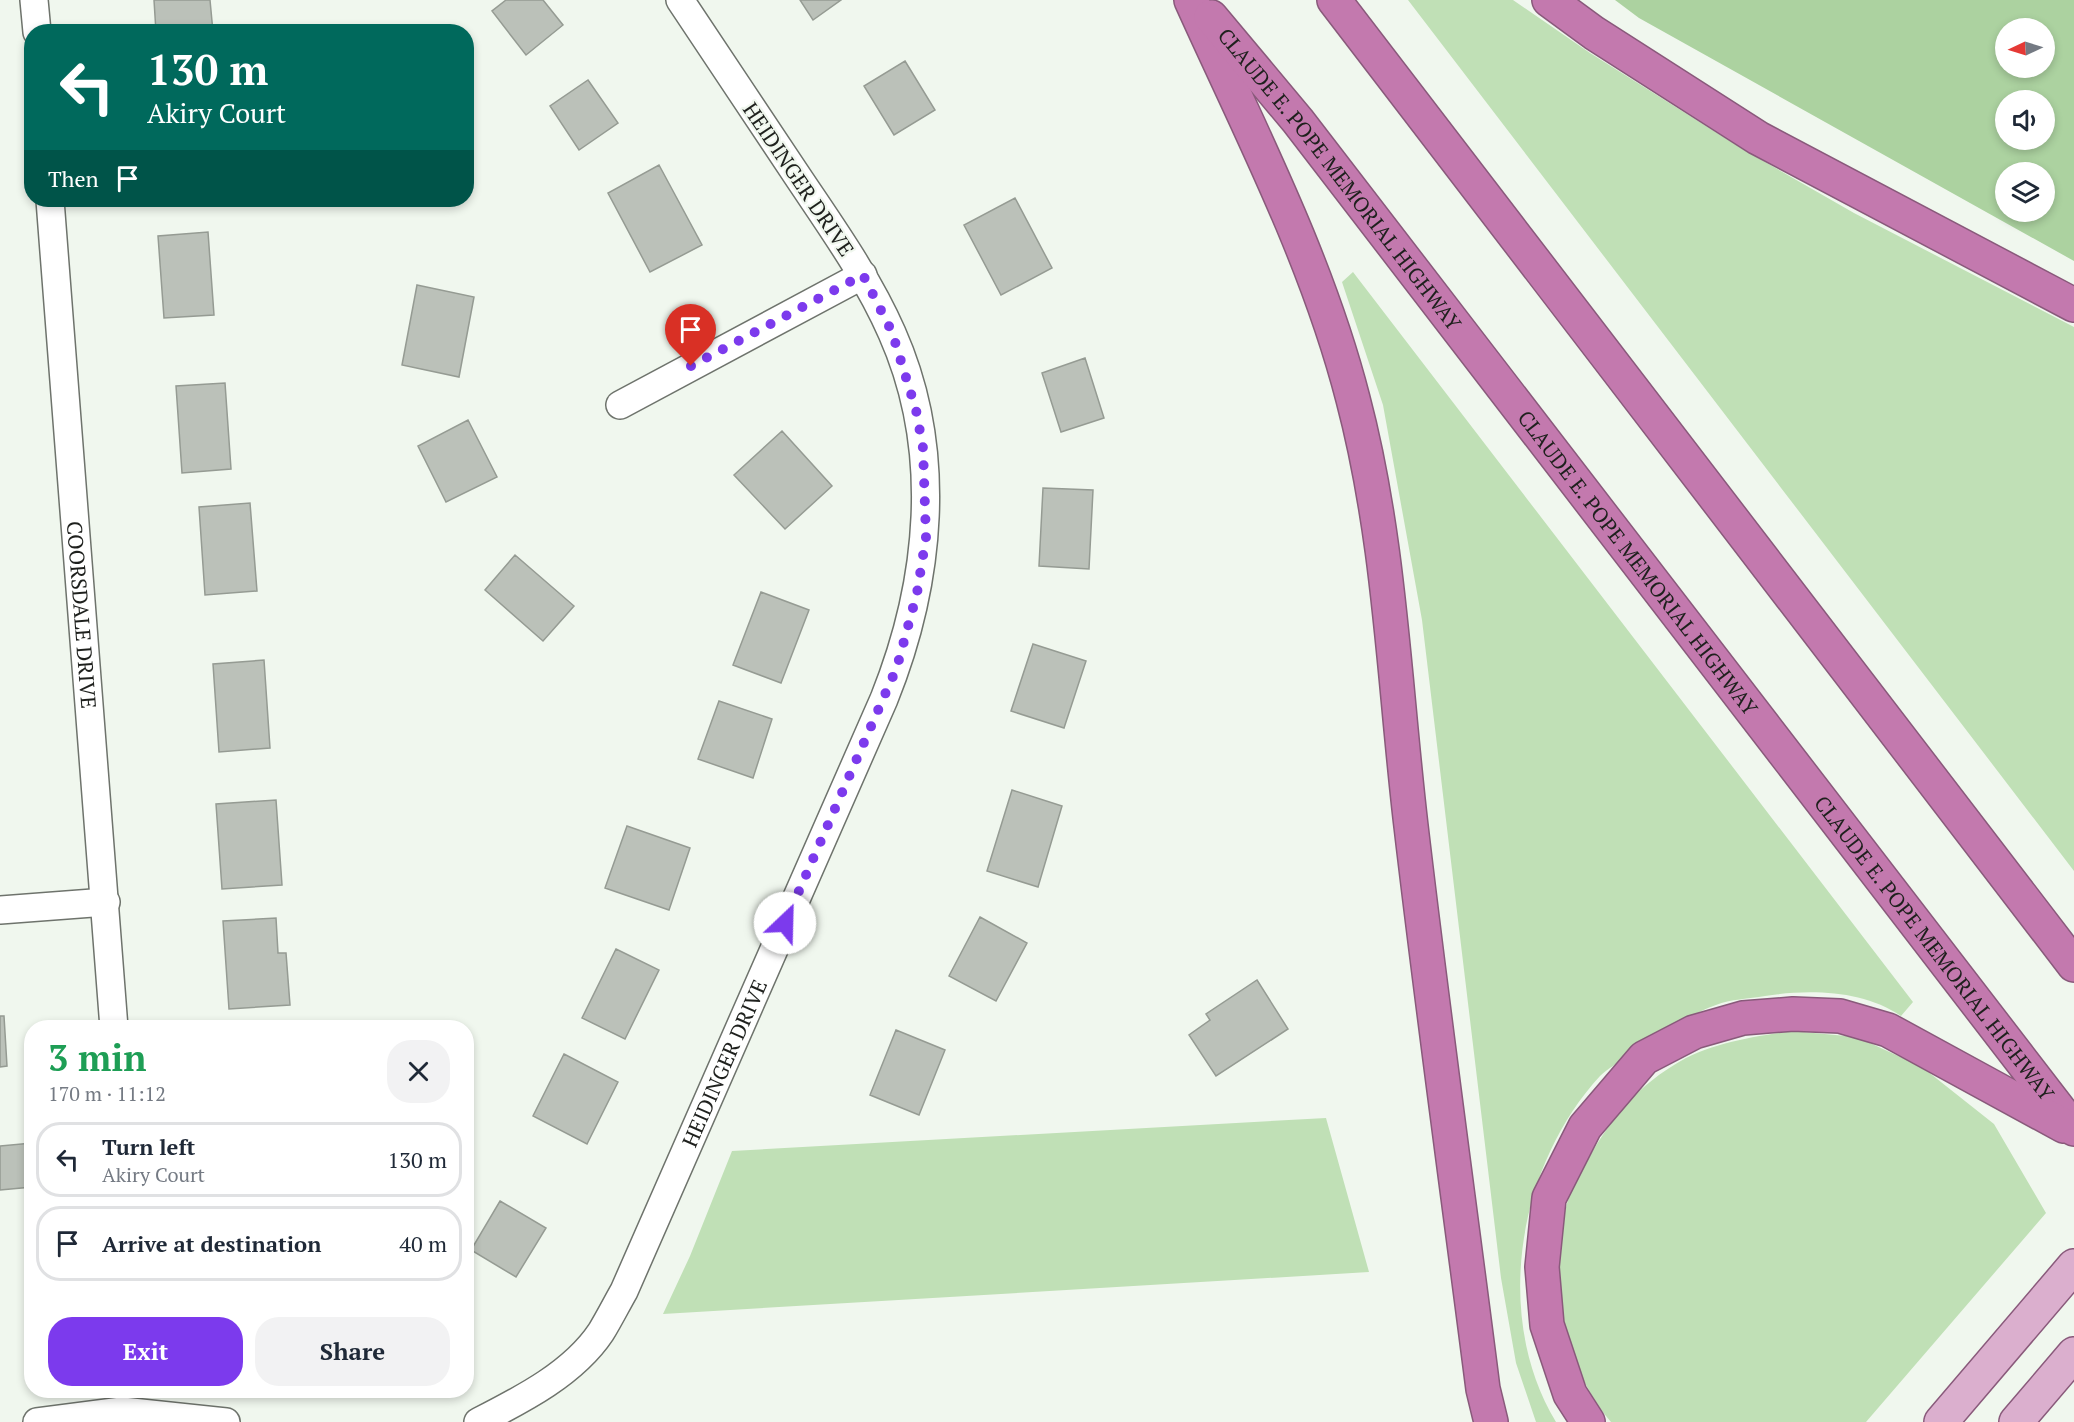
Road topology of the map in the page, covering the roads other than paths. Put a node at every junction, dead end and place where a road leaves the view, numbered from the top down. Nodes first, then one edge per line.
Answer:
1 (34, 0) edge
2 (680, 0) edge
3 (1191, 0) edge
4 (1196, 0) edge
5 (1334, 0) edge
6 (1549, 0) edge
7 (36, 24) edge
8 (51, 207) edge
9 (863, 275) junction
10 (2074, 305) edge
11 (620, 405) dead end
12 (106, 902) junction
13 (0, 910) edge
14 (2074, 965) edge
15 (113, 1020) edge
16 (2074, 1130) edge
17 (2074, 1266) edge
18 (2074, 1354) edge
19 (1483, 1389) junction
20 (122, 1408) edge
21 (38, 1422) edge
22 (226, 1422) edge
23 (478, 1422) edge
24 (1473, 1422) edge
25 (1491, 1422) edge
26 (1588, 1422) edge
27 (1941, 1422) edge
28 (2016, 1422) edge

1 - 7 street
2 - 9 street, HEIDINGER DRIVE
3 - 19 highway
4 - 16 highway, CLAUDE E. POPE MEMORIAL HIGHWAY
5 - 14 highway
6 - 10 highway
8 - 12 street, COORSDALE DRIVE
9 - 11 street
9 - 23 street, HEIDINGER DRIVE
12 - 13 street
12 - 15 street, COORSDALE DRIVE
16 - 26 highway
17 - 27 main road
18 - 28 main road
19 - 24 highway
19 - 25 highway
20 - 21 street
20 - 22 street

